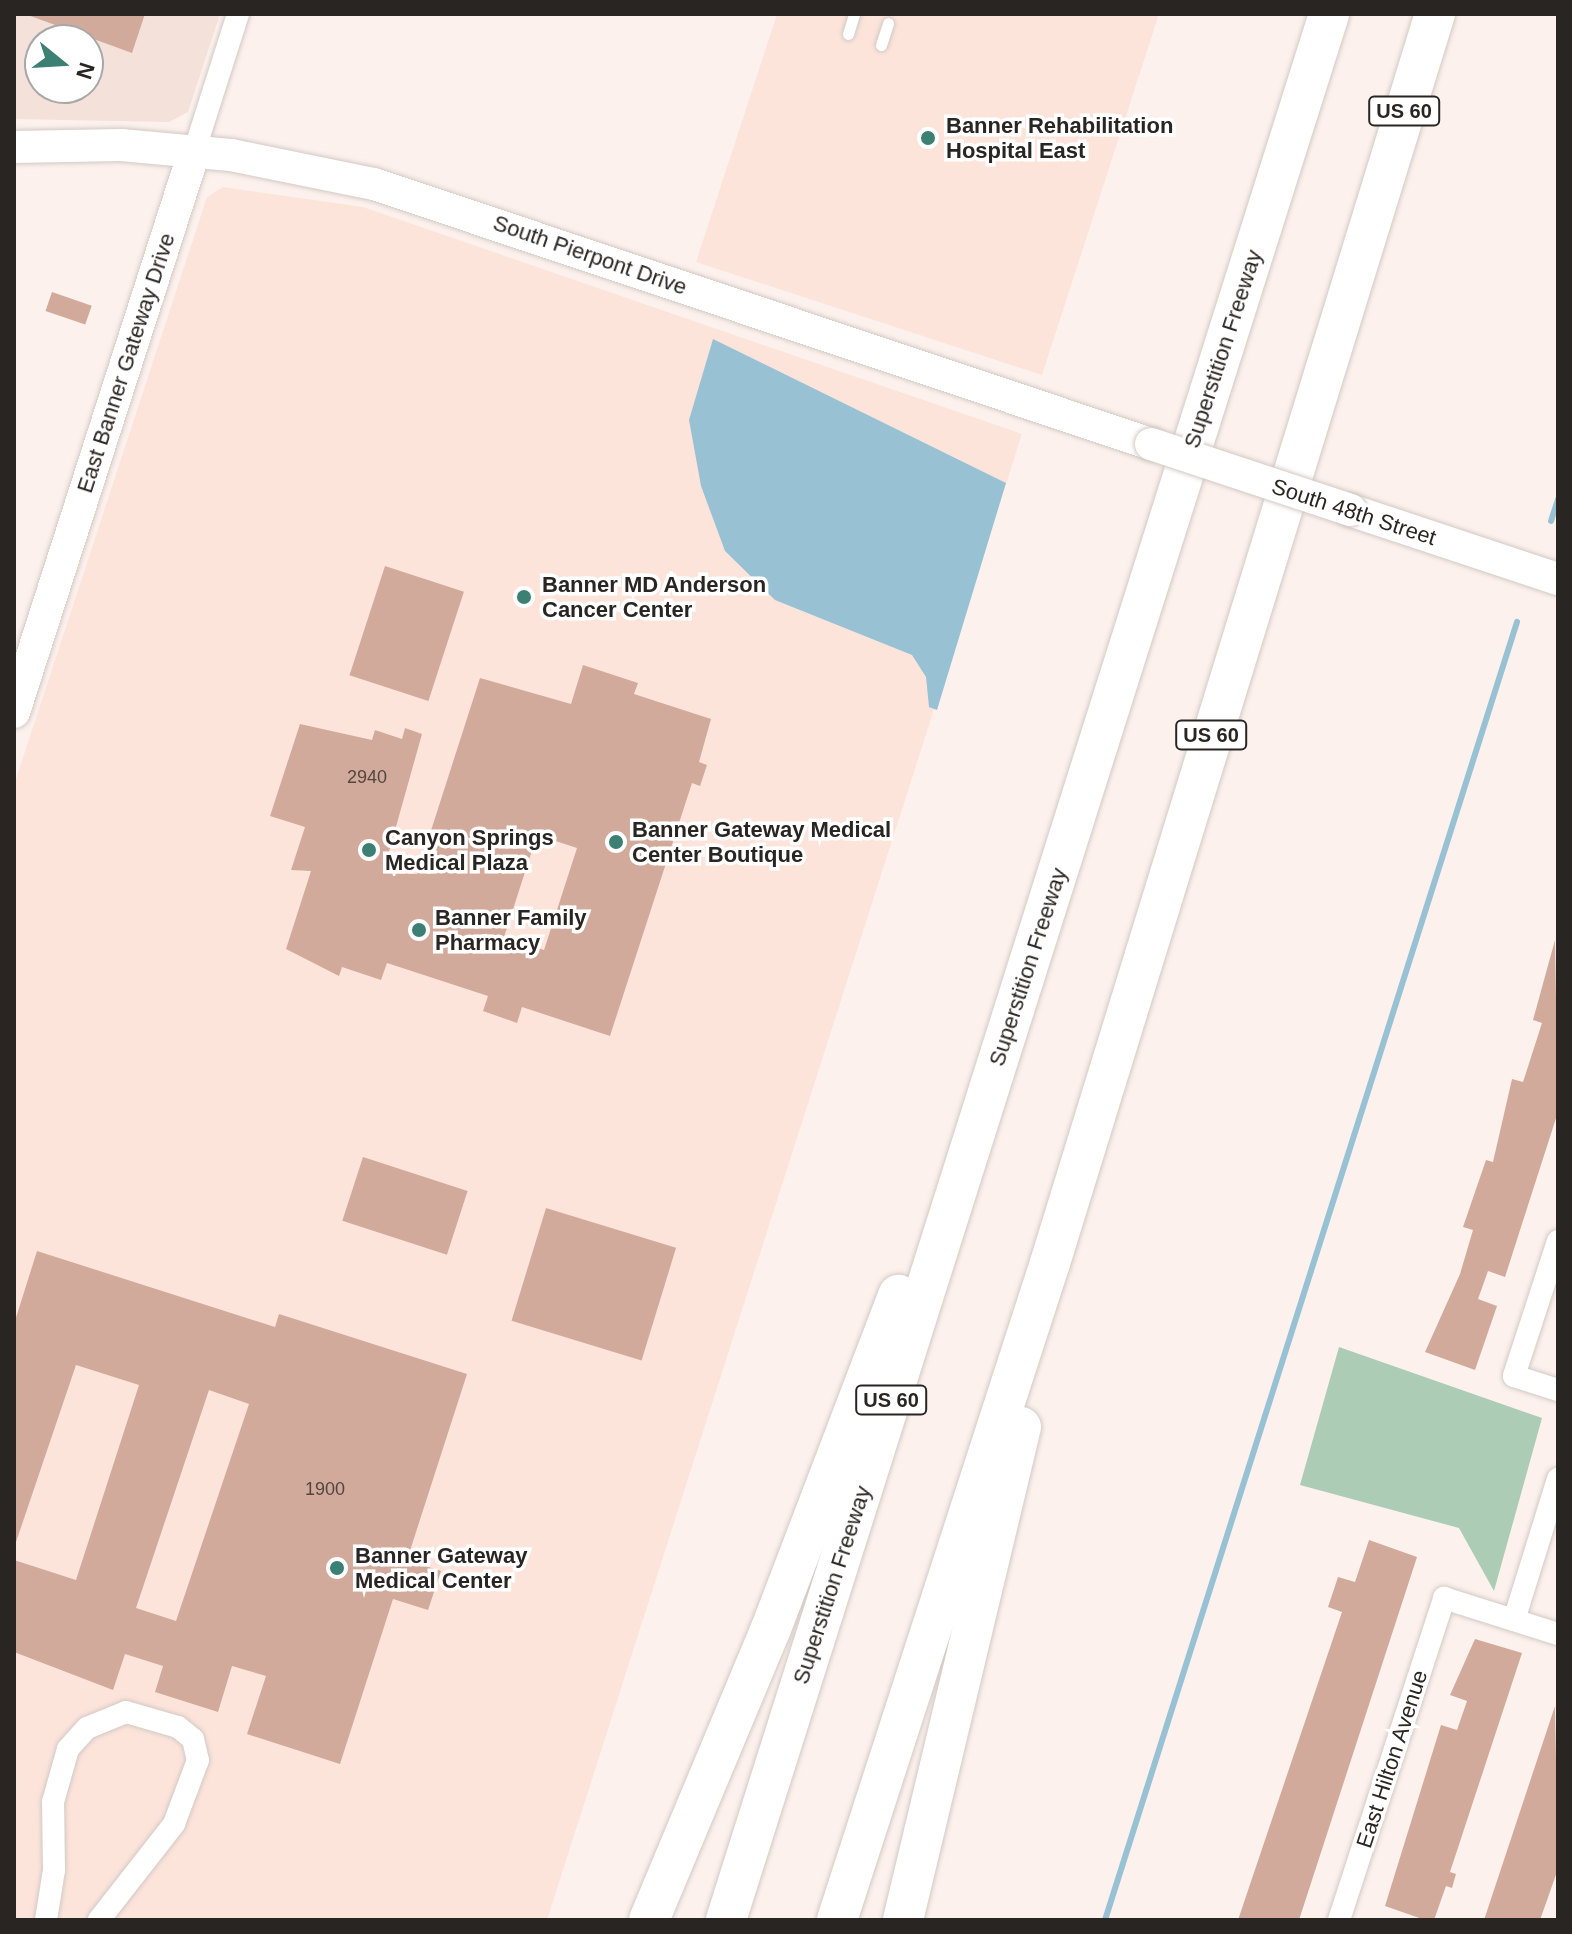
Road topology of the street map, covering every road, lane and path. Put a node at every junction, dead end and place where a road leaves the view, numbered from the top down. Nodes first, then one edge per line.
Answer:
1 (238, 14) edge
2 (854, 14) edge
3 (1329, 14) edge
4 (1435, 14) edge
5 (1445, 14) edge
6 (888, 23) dead end
7 (848, 34) dead end
8 (881, 45) dead end
9 (14, 147) edge
10 (194, 152) junction
11 (1372, 208) junction
12 (1151, 444) joint
13 (1558, 579) edge
14 (14, 712) edge
15 (1055, 879) junction
16 (1558, 1241) edge
17 (1050, 1263) junction
18 (1558, 1390) edge
19 (1558, 1479) edge
20 (1514, 1620) junction
21 (1558, 1634) edge
22 (46, 1920) edge
23 (99, 1920) edge
24 (649, 1920) edge
25 (726, 1920) edge
26 (837, 1920) edge
27 (903, 1920) edge
28 (1339, 1920) edge

1 - 10 street, East Banner Gateway Drive
2 - 7 lane
3 - 15 highway, Superstition Freeway / US 60
4 - 11 highway, US 60
5 - 11 highway
6 - 8 lane
9 - 10 street, South Pierpont Drive
10 - 12 street, South Pierpont Drive
10 - 14 street, East Banner Gateway Drive
11 - 17 highway, US 60
12 - 13 street, South 48th Street, bridge
15 - 24 highway
15 - 25 highway, Superstition Freeway / US 60
16 - 18 street
17 - 26 highway, US 60
17 - 27 highway
19 - 20 street
20 - 21 street
20 - 28 street, East Hilton Avenue
22 - 23 street

